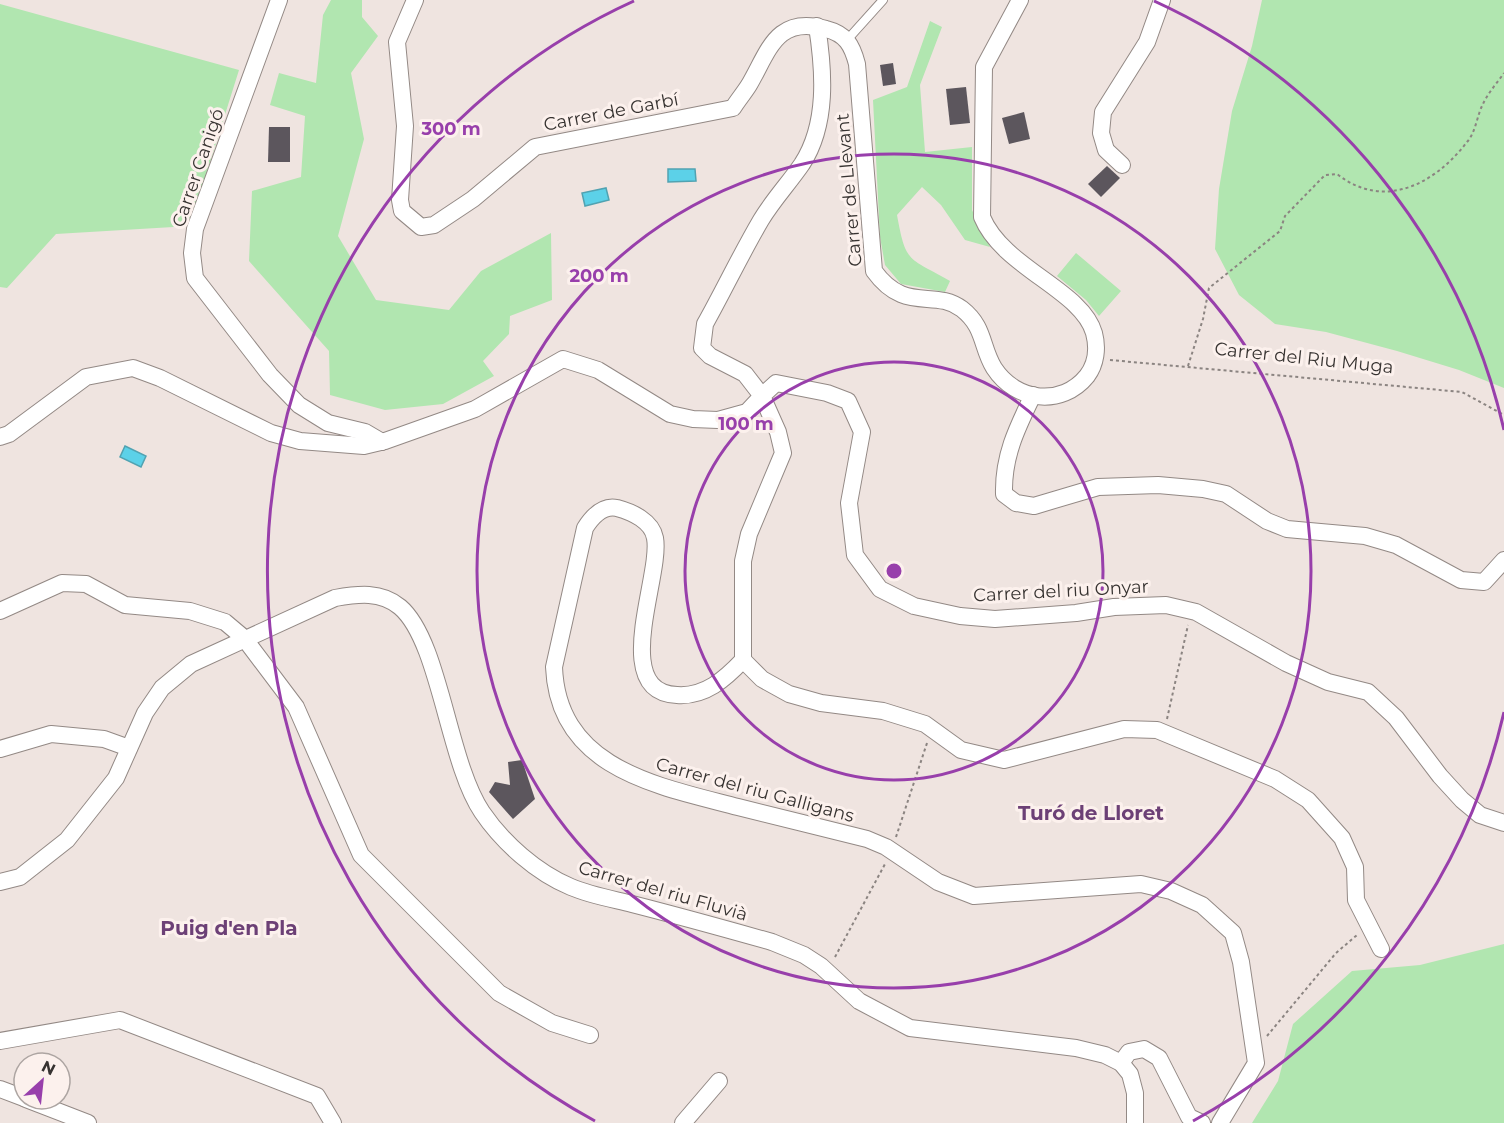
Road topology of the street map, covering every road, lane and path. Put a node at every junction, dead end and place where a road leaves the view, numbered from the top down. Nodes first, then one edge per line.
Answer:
1 (279, 0) edge
2 (415, 0) edge
3 (883, 0) edge
4 (1020, 0) edge
5 (1162, 0) edge
6 (817, 26) junction
7 (847, 40) junction
8 (1504, 74) edge
9 (1122, 165) dead end
10 (1095, 359) junction
11 (1188, 366) dead end
12 (1033, 395) junction
13 (762, 396) junction
14 (1504, 415) edge
15 (0, 437) edge
16 (382, 442) junction
17 (1504, 560) edge
18 (0, 611) edge
19 (1191, 611) junction
20 (244, 638) junction
21 (743, 660) junction
22 (931, 729) junction
23 (1164, 734) junction
24 (129, 748) junction
25 (0, 749) edge
26 (1504, 822) edge
27 (892, 852) junction
28 (0, 882) edge
29 (1367, 927) junction
30 (1381, 949) dead end
31 (827, 972) junction
32 (590, 1035) dead end
33 (0, 1041) edge
34 (1255, 1053) junction
35 (1121, 1063) junction
36 (719, 1081) dead end
37 (56, 1111) edge
38 (88, 1123) edge
39 (333, 1123) edge
40 (682, 1123) edge
41 (1135, 1123) edge
42 (1202, 1123) edge
43 (1220, 1123) edge

1 - 16 street, Carrer Canigó
2 - 6 street, Carrer de Garbí
3 - 7 lane
4 - 10 street
5 - 9 street
6 - 7 street
6 - 13 street
7 - 12 street, Carrer de Llevant
8 - 11 path
10 - 12 street, Carrer de Llevant
10 - 14 path, Carrer del Riu Muga
12 - 17 street
13 - 16 street
13 - 19 street, Carrer del riu Onyar
13 - 21 street
15 - 16 street
18 - 20 street
19 - 23 path
19 - 26 street, Carrer del riu Onyar
20 - 24 street, Carrer del riu Fluvià
20 - 31 street, Carrer del riu Fluvià
20 - 32 street
21 - 22 street
21 - 27 street, Carrer del riu Galligans
22 - 23 street
22 - 27 path
23 - 29 street
24 - 25 street
24 - 28 street, Carrer del riu Fluvià
27 - 31 path
27 - 34 street, Carrer del riu Galligans
29 - 30 street
29 - 34 path
31 - 35 street, Carrer del riu Fluvià
33 - 39 street
34 - 43 street, Carrer del riu Galligans
35 - 41 street
35 - 42 street
36 - 40 street
37 - 38 street

